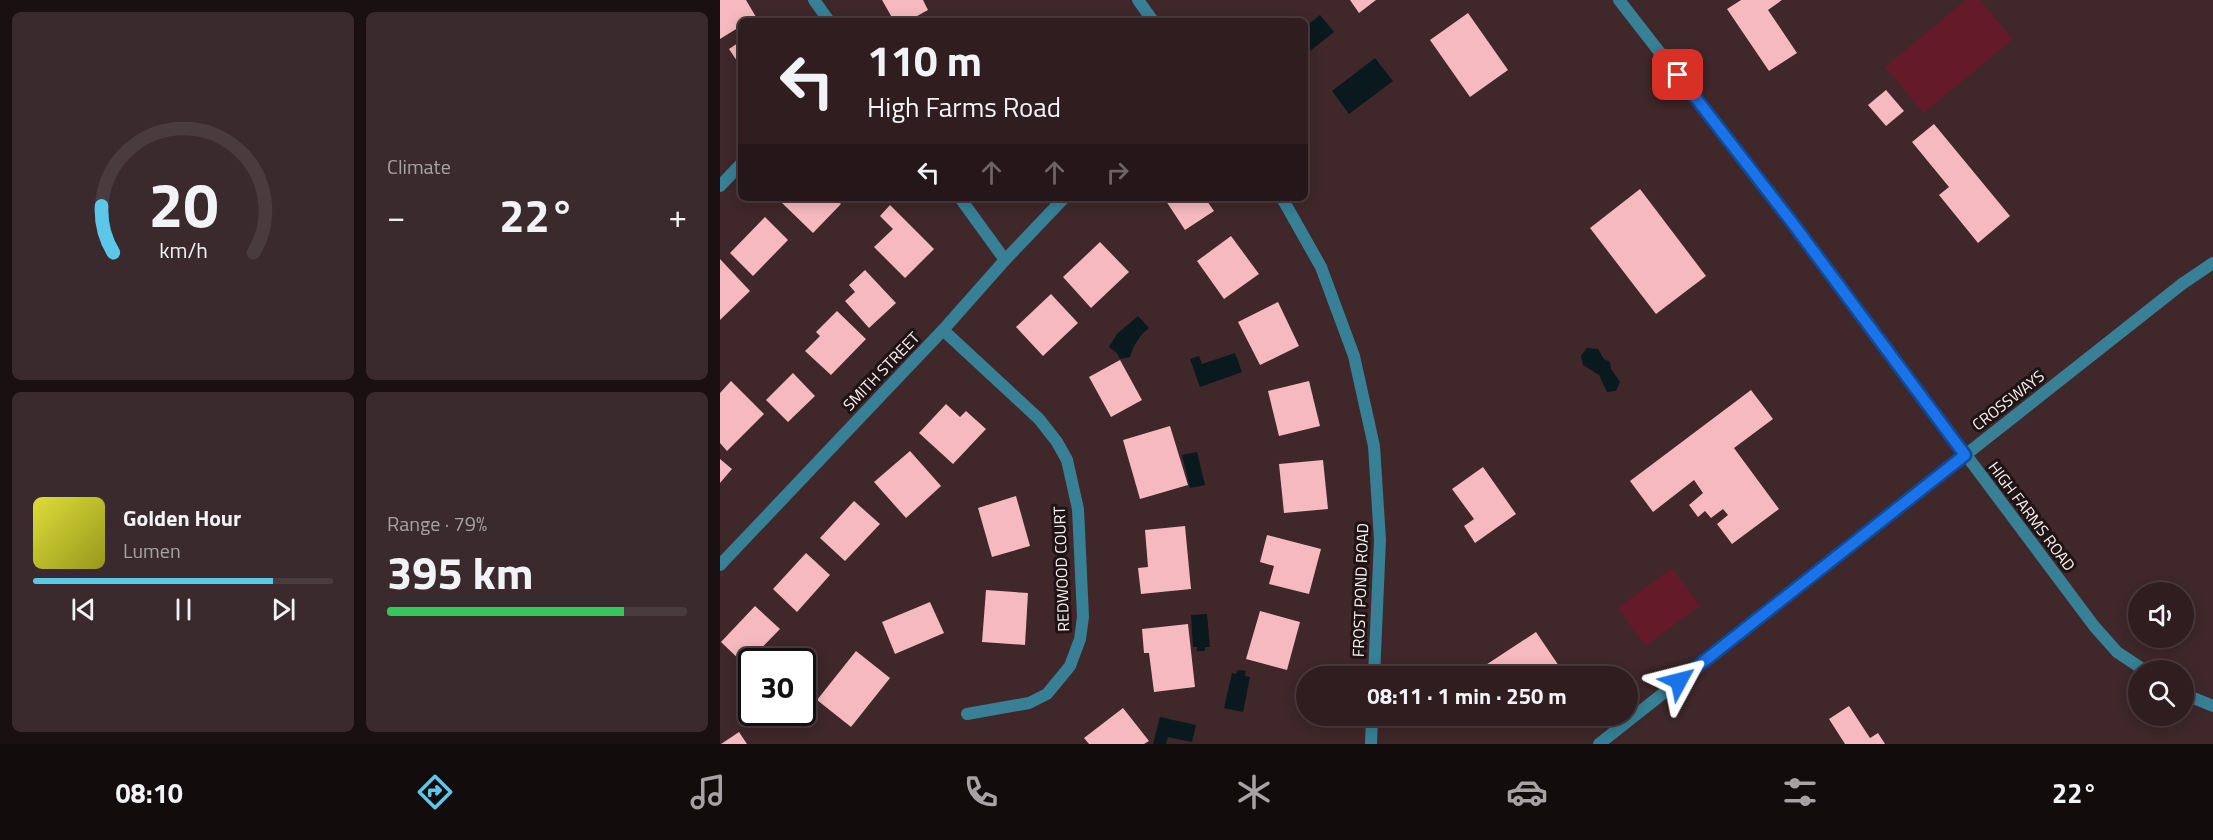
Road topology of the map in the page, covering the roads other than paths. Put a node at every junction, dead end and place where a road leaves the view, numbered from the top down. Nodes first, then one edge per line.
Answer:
1 (814, 0) edge
2 (1138, 0) edge
3 (1620, 0) edge
4 (828, 18) edge
5 (1151, 18) edge
6 (738, 167) edge
7 (720, 186) edge
8 (962, 201) edge
9 (1061, 201) edge
10 (1284, 201) edge
11 (1005, 260) junction
12 (2213, 263) edge
13 (944, 330) junction
14 (1965, 455) junction
15 (720, 565) edge
16 (2129, 660) edge
17 (1374, 666) edge
18 (2194, 698) edge
19 (2213, 706) edge
20 (967, 714) dead end
21 (1372, 726) edge
22 (1371, 744) edge
23 (1599, 744) edge

1 - 4 street
2 - 5 street
3 - 14 street, HIGH FARMS ROAD
6 - 7 street
8 - 11 street
9 - 11 street, SMITH STREET
10 - 17 street, FROST POND ROAD
11 - 13 street, SMITH STREET
12 - 14 street, CROSSWAYS
13 - 15 street, SMITH STREET
13 - 20 street, REDWOOD COURT
14 - 16 street, HIGH FARMS ROAD
14 - 23 street, CROSSWAYS
18 - 19 street
21 - 22 street

